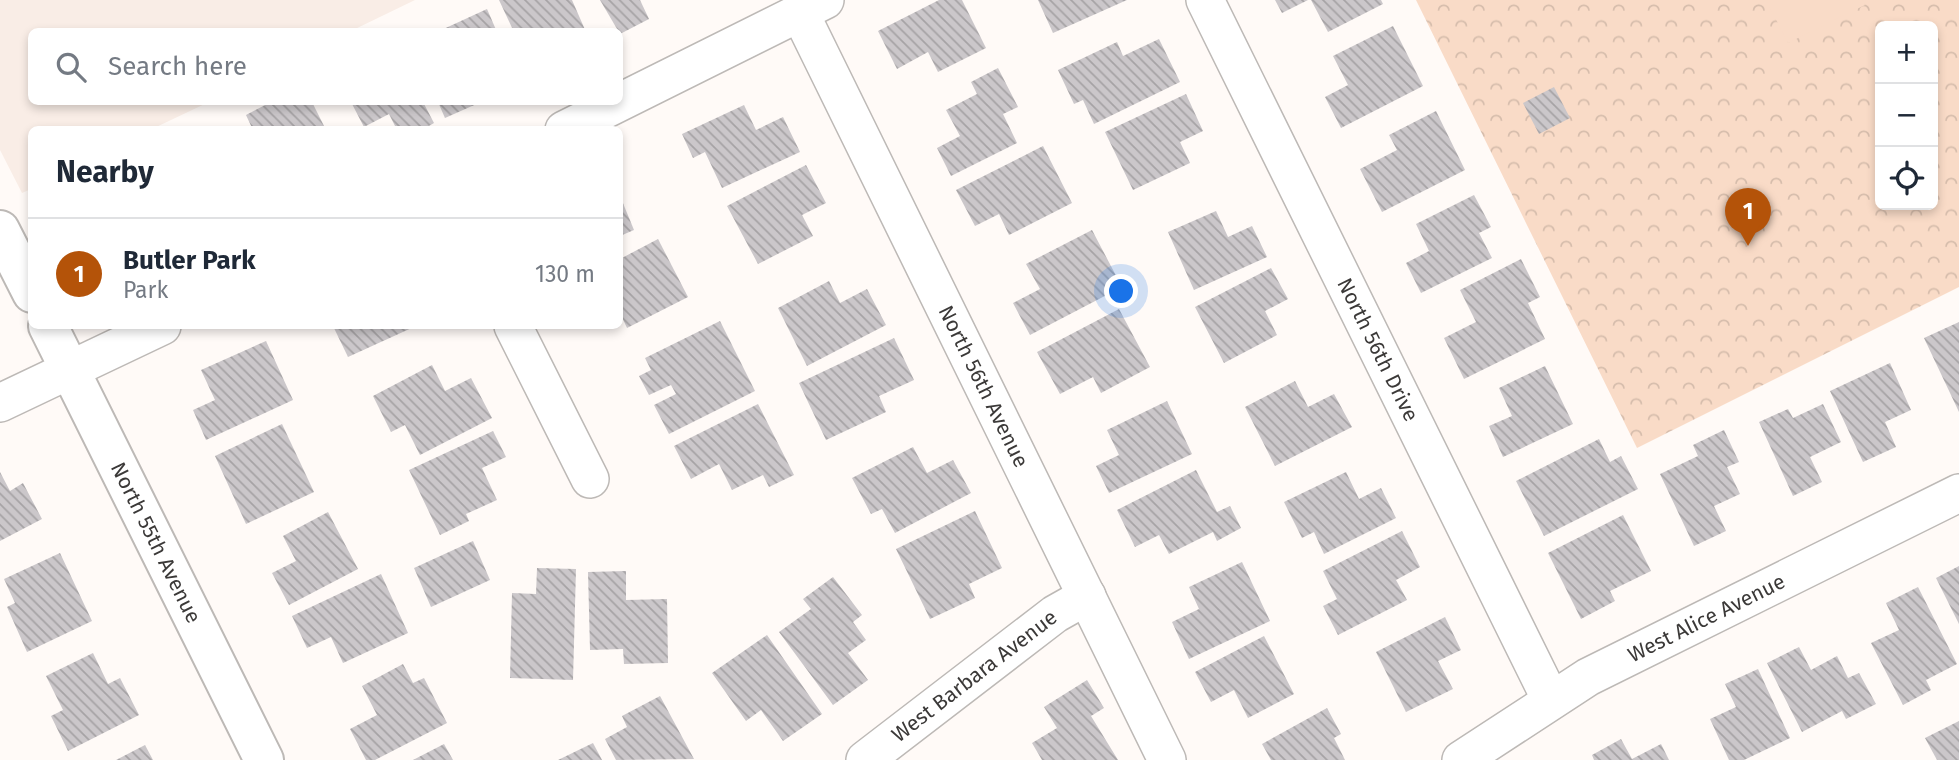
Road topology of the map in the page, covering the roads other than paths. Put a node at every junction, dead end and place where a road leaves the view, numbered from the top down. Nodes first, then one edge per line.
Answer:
1 (1205, 0) edge
2 (812, 6) edge
3 (623, 100) edge
4 (614, 105) edge
5 (572, 126) edge
6 (0, 230) edge
7 (28, 285) edge
8 (50, 329) edge
9 (156, 329) edge
10 (514, 329) edge
11 (70, 370) junction
12 (0, 403) edge
13 (590, 480) dead end
14 (1959, 493) edge
15 (1087, 596) junction
16 (1551, 700) junction
17 (264, 760) edge
18 (865, 760) edge
19 (1167, 760) edge
20 (1461, 760) edge

1 - 16 street, North 56th Drive
2 - 3 street
2 - 15 street, North 56th Avenue
4 - 5 street
6 - 7 street
8 - 11 street, North 55th Avenue
9 - 11 street
10 - 13 street
11 - 12 street
11 - 17 street, North 55th Avenue
14 - 16 street, West Alice Avenue
15 - 18 street, West Barbara Avenue
15 - 19 street, North 56th Avenue
16 - 20 street, West Alice Avenue

